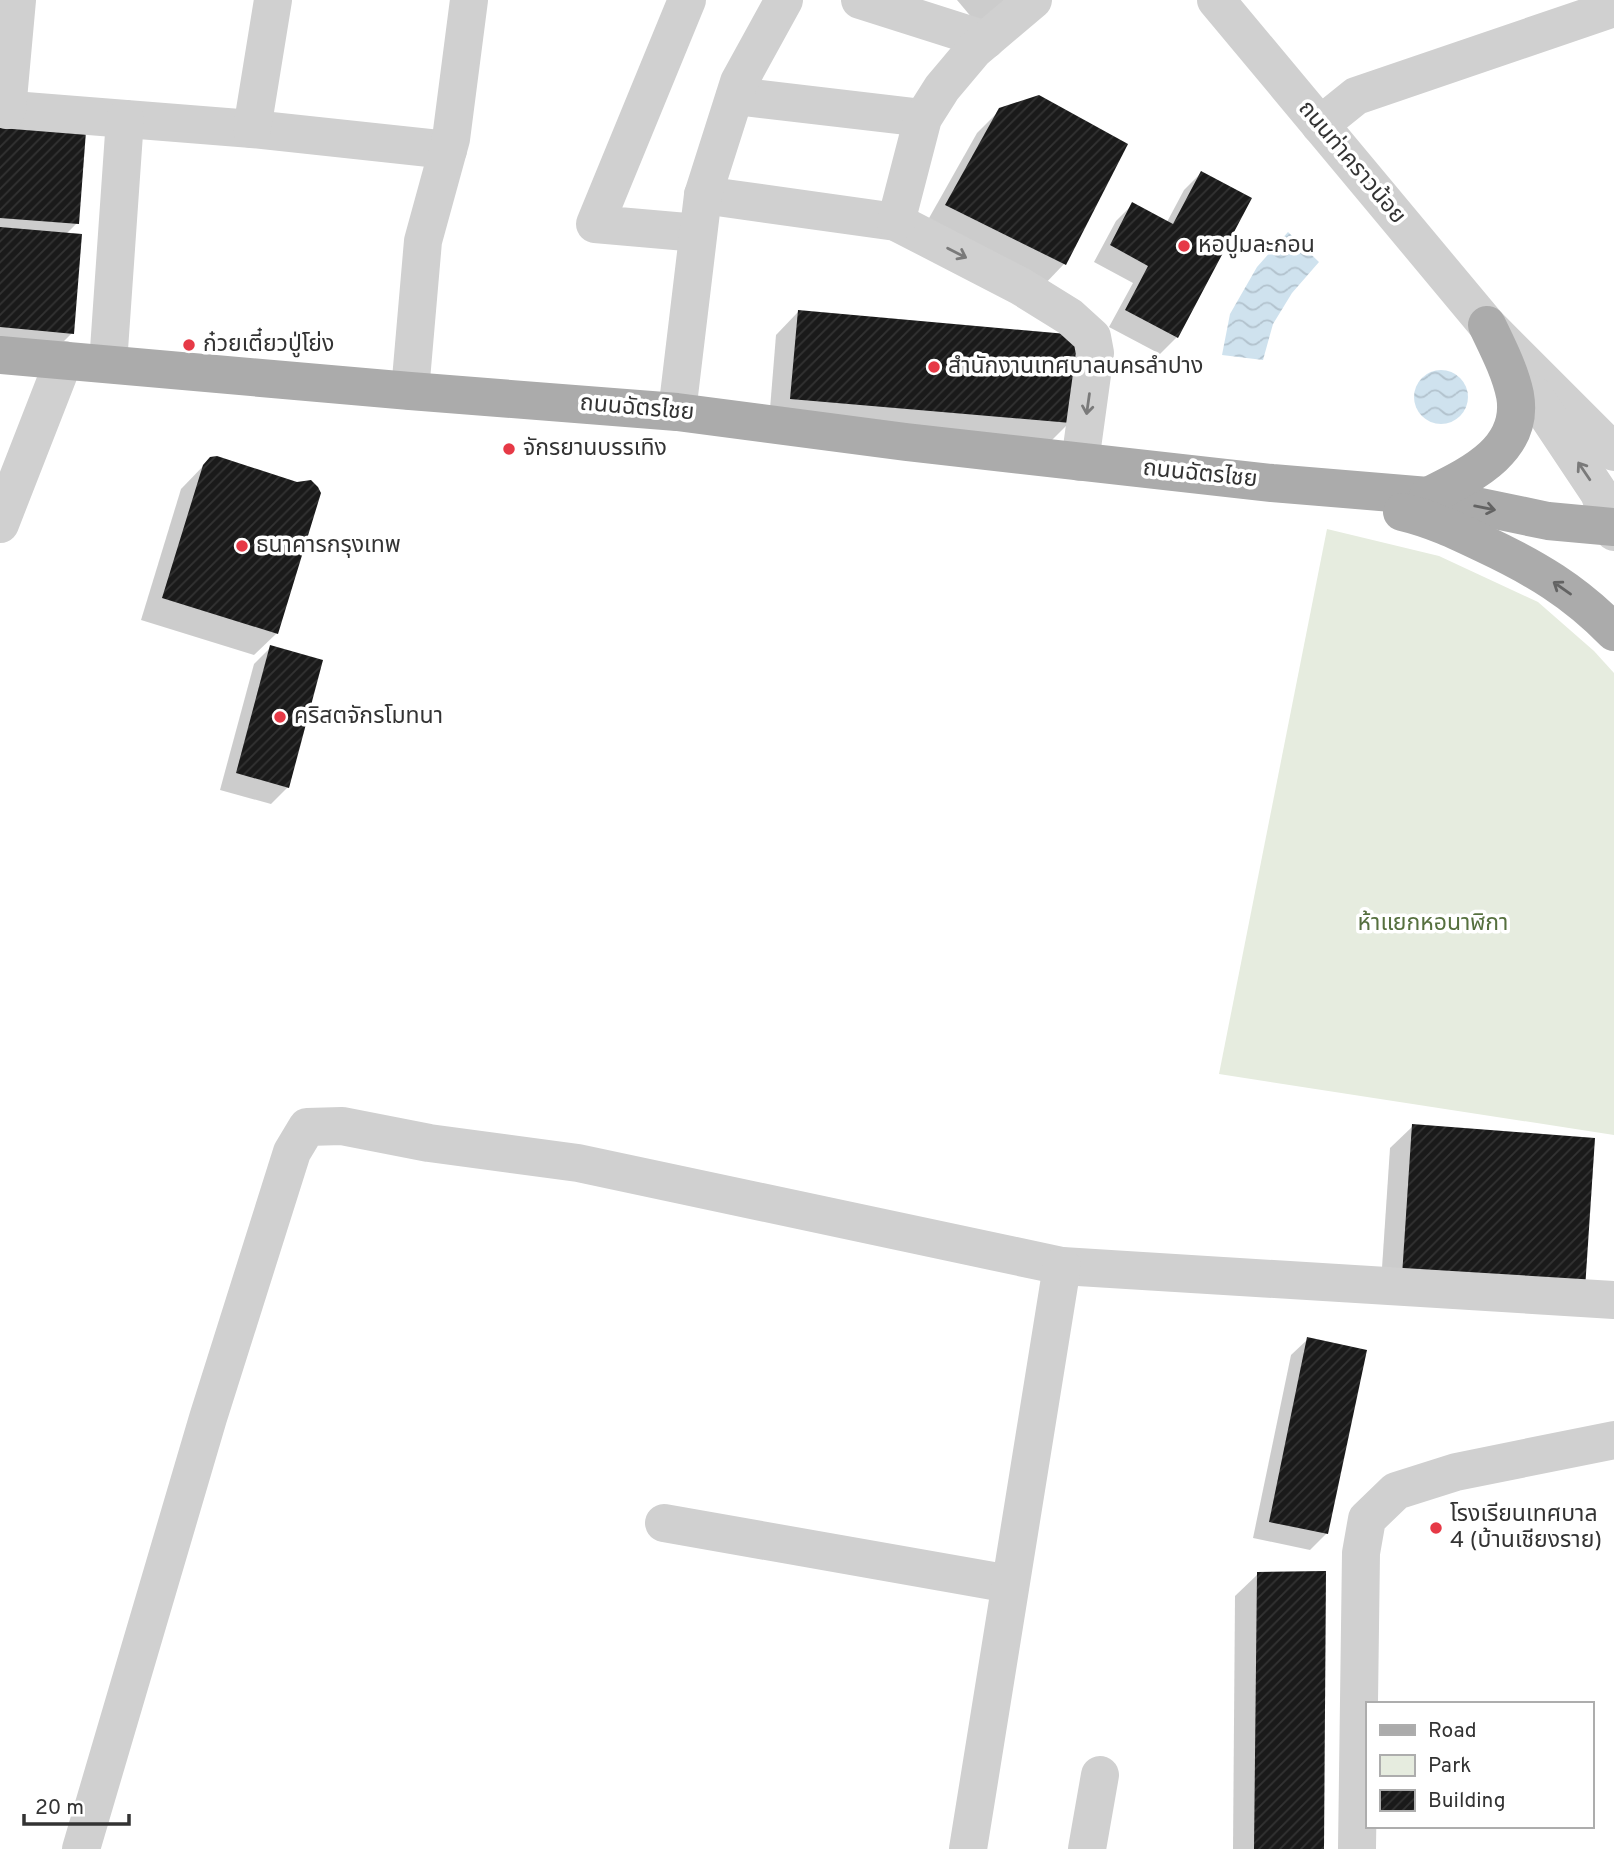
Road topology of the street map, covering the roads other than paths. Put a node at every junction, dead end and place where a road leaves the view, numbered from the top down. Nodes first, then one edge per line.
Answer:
1 (17, 0) edge
2 (273, 0) edge
3 (469, 0) edge
4 (687, 0) edge
5 (784, 0) edge
6 (860, 0) edge
7 (951, 0) edge
8 (1033, 0) edge
9 (1216, 0) edge
10 (1614, 8) edge
11 (986, 40) junction
12 (735, 96) junction
13 (4, 110) edge
14 (923, 118) junction
15 (125, 119) junction
16 (1320, 125) junction
17 (252, 129) junction
18 (448, 150) junction
19 (703, 195) junction
20 (896, 222) junction
21 (698, 233) junction
22 (1487, 325) junction
23 (0, 355) edge
24 (64, 360) junction
25 (108, 364) junction
26 (410, 391) junction
27 (677, 412) junction
28 (1614, 452) edge
29 (1080, 462) junction
30 (1272, 483) junction
31 (1427, 496) junction
32 (0, 524) edge
33 (1613, 528) edge
34 (1614, 632) edge
35 (1062, 1266) junction
36 (1614, 1300) edge
37 (1614, 1440) edge
38 (664, 1523) dead end
39 (1010, 1584) junction
40 (1100, 1775) dead end
41 (81, 1849) edge
42 (968, 1849) edge
43 (1087, 1849) edge
44 (1357, 1849) edge

1 - 13 street
2 - 17 street
3 - 18 street
4 - 21 street
5 - 12 street
6 - 11 street
7 - 11 street
8 - 11 street
9 - 16 street, ถนนท่าคราวน้อย
10 - 16 street
11 - 14 street
12 - 14 street
12 - 19 street
13 - 15 street
14 - 20 street
15 - 17 street
15 - 25 street
16 - 22 street, ถนนท่าคราวน้อย
17 - 18 street
18 - 26 street
19 - 20 street
19 - 21 street
20 -> 29 street
21 - 27 street
22 - 28 street, ถนนท่าคราวน้อย
22 - 31 main road
33 -> 22 street, ถนนท่าคราวน้อย
23 - 24 main road, ถนนฉัตรไชย
24 - 25 main road, ถนนฉัตรไชย
24 - 32 street
25 - 26 main road, ถนนฉัตรไชย
26 - 27 main road, ถนนฉัตรไชย
27 - 29 main road, ถนนฉัตรไชย
29 - 30 main road, ถนนฉัตรไชย
30 - 31 main road, ถนนฉัตรไชย
34 -> 30 main road, ถนนฉัตรไชย
31 -> 33 main road, ถนนฉัตรไชย
35 - 36 street
35 - 39 street
35 - 41 street
37 - 44 street
38 - 39 street
39 - 42 street
40 - 43 street

